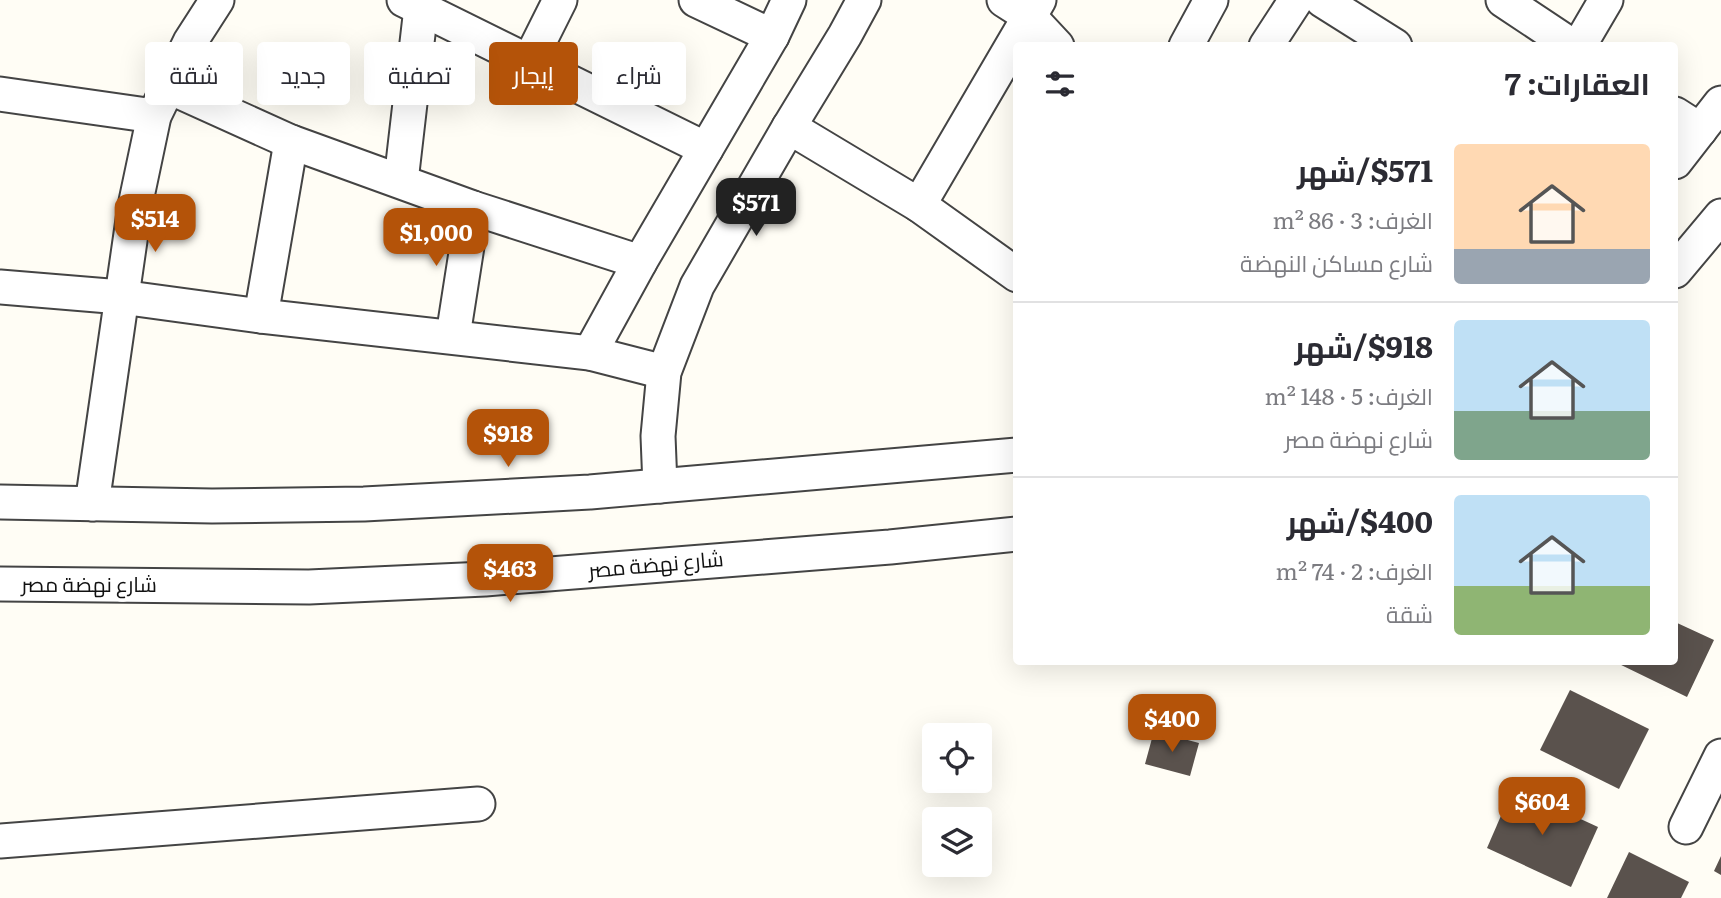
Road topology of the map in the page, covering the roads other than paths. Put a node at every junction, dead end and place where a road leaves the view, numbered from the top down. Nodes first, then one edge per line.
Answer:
1 (217, 0) edge
2 (560, 0) edge
3 (696, 0) edge
4 (789, 0) edge
5 (864, 0) edge
6 (1211, 0) edge
7 (1296, 0) edge
8 (1322, 0) edge
9 (1503, 0) edge
10 (1606, 0) edge
11 (413, 4) edge
12 (1024, 5) edge
13 (772, 36) junction
14 (190, 42) edge
15 (489, 42) edge
16 (539, 42) edge
17 (1054, 42) edge
18 (1188, 42) edge
19 (1269, 42) edge
20 (1389, 42) edge
21 (1566, 42) edge
22 (1581, 42) edge
23 (578, 86) edge
24 (0, 94) edge
25 (145, 100) edge
26 (1721, 103) edge
27 (160, 105) edge
28 (174, 105) edge
29 (1687, 122) edge
30 (789, 127) junction
31 (291, 142) junction
32 (706, 149) junction
33 (1678, 152) edge
34 (401, 181) junction
35 (919, 205) junction
36 (473, 208) junction
37 (1721, 216) edge
38 (640, 262) junction
39 (1678, 267) edge
40 (1013, 272) edge
41 (0, 288) edge
42 (121, 297) junction
43 (261, 316) junction
44 (453, 336) junction
45 (590, 353) junction
46 (664, 372) junction
47 (1013, 455) edge
48 (660, 486) junction
49 (0, 502) edge
50 (92, 504) junction
51 (1013, 534) edge
52 (0, 584) edge
53 (1721, 756) edge
54 (478, 804) dead end
55 (1686, 827) dead end
56 (0, 841) edge

1 - 14 street
2 - 16 street
3 - 13 street
4 - 13 street
5 - 30 street
6 - 18 street
7 - 19 street
8 - 20 street
9 - 21 street
10 - 22 street
11 - 15 street
11 - 34 street
12 - 17 street
12 - 35 street
13 - 32 street
23 - 32 street
24 - 25 street
26 - 29 street
27 - 42 street
28 - 31 street
29 - 33 street
30 - 35 street
30 - 46 street
31 - 34 street
31 - 43 street
32 - 38 street
34 - 36 street
35 - 40 street
36 - 38 street
36 - 44 street
37 - 39 street
38 - 45 street
41 - 42 street
42 - 43 street
42 - 50 street
43 - 44 street
44 - 45 street
45 - 46 street
46 - 48 street
47 - 48 street
48 - 50 street
49 - 50 street
51 - 52 street, شارع نهضة مصر
53 - 55 street
54 - 56 street

